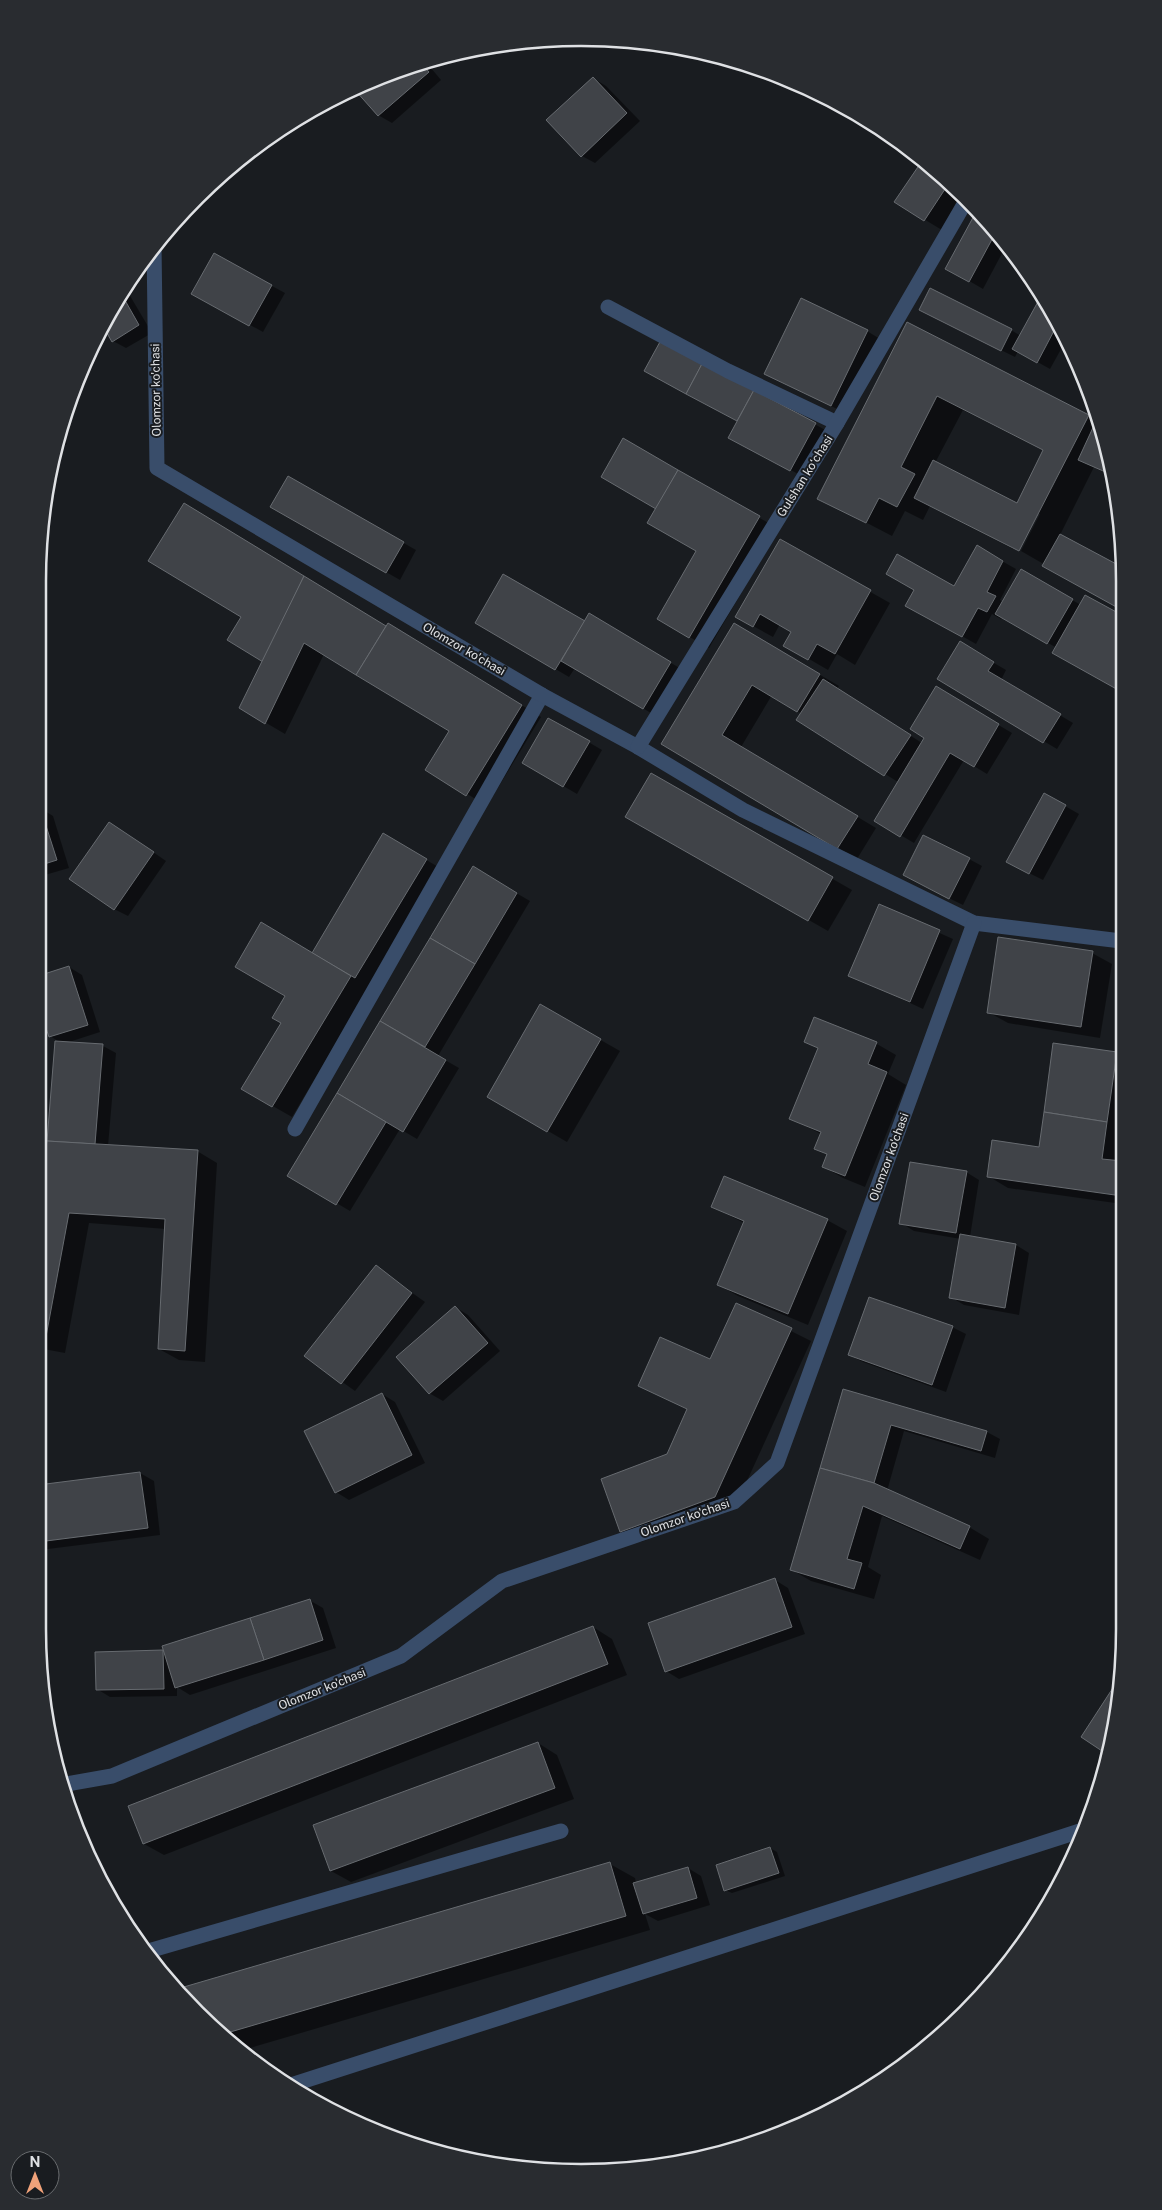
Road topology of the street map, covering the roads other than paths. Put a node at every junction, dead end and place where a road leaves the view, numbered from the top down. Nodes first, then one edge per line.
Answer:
1 (963, 207) edge
2 (154, 259) edge
3 (608, 307) dead end
4 (837, 423) junction
5 (542, 695) junction
6 (638, 747) junction
7 (974, 923) junction
8 (1116, 940) edge
9 (295, 1129) dead end
10 (69, 1784) edge
11 (561, 1831) dead end
12 (1076, 1832) edge
13 (153, 1949) edge
14 (298, 2083) edge

1 - 4 street, Gulshan koʻchasi
2 - 5 street, Olomzor ko'chasi
3 - 4 street
4 - 6 street, Gulshan koʻchasi
5 - 6 street, Olomzor ko'chasi
5 - 9 street
6 - 7 street, Olomzor ko'chasi
7 - 8 street, Olomzor ko'chasi
7 - 10 street, Olomzor ko'chasi
11 - 13 street
12 - 14 street

